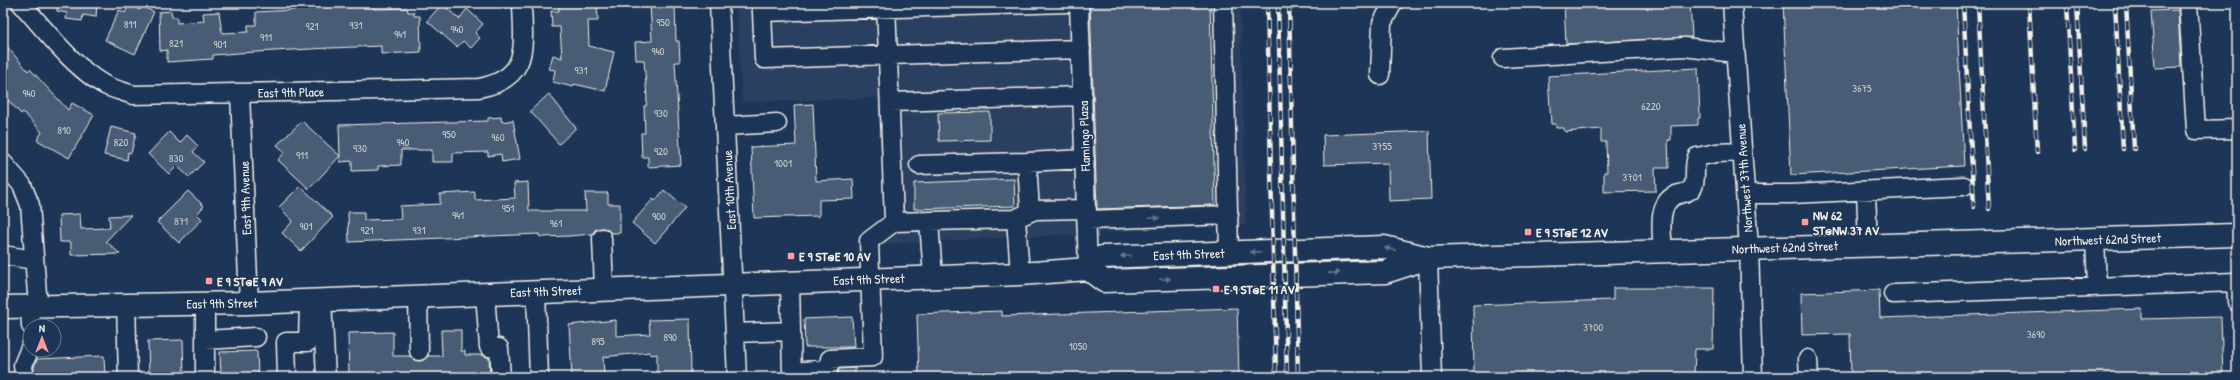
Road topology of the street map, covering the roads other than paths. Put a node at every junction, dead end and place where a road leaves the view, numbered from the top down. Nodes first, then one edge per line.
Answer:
1 (21, 3) edge
2 (522, 3) edge
3 (719, 3) edge
4 (1067, 3) edge
5 (1079, 3) edge
6 (1223, 3) edge
7 (1393, 3) edge
8 (1732, 3) edge
9 (2188, 3) edge
10 (886, 5) edge
11 (762, 7) edge
12 (1081, 49) junction
13 (1735, 53) junction
14 (887, 56) junction
15 (1503, 58) dead end
16 (1380, 75) dead end
17 (240, 94) junction
18 (1083, 96) junction
19 (891, 102) junction
20 (777, 124) dead end
21 (726, 126) junction
22 (2237, 129) edge
23 (1742, 152) junction
24 (1085, 159) junction
25 (1027, 162) junction
26 (3, 163) edge
27 (919, 165) dead end
28 (1964, 186) dead end
29 (1866, 191) junction
30 (1745, 194) junction
31 (1087, 215) junction
32 (1229, 215) junction
33 (1023, 216) junction
34 (929, 221) junction
35 (894, 222) junction
36 (2237, 235) edge
37 (602, 238) dead end
38 (2095, 239) junction
39 (1868, 245) junction
40 (1749, 248) junction
41 (1295, 250) joint
42 (1663, 251) junction
43 (1230, 252) junction
44 (3, 256) edge
45 (1428, 258) junction
46 (34, 260) junction
47 (1088, 269) junction
48 (1020, 274) junction
49 (1295, 274) joint
50 (933, 277) junction
51 (869, 279) junction
52 (790, 281) junction
53 (734, 283) junction
54 (2097, 287) junction
55 (604, 289) junction
56 (536, 292) junction
57 (485, 294) junction
58 (1892, 294) dead end
59 (418, 296) junction
60 (315, 300) junction
61 (2237, 302) edge
62 (204, 303) junction
63 (249, 303) junction
64 (126, 305) junction
65 (3, 307) edge
66 (33, 313) edge
67 (791, 331) junction
68 (735, 333) junction
69 (256, 337) dead end
70 (205, 340) junction
71 (419, 351) dead end
72 (26, 358) edge
73 (1808, 359) dead end
74 (792, 374) edge
75 (24, 377) edge
76 (128, 377) edge
77 (205, 377) edge
78 (287, 377) edge
79 (326, 377) edge
80 (501, 377) edge
81 (539, 377) edge
82 (737, 377) edge
83 (1432, 377) edge
84 (1753, 377) edge
85 (1809, 377) edge

1 - 17 street, East 9th Place
2 - 17 street, East 9th Place
3 - 21 street, East 10th Avenue
4 - 10 street
5 - 12 street, Flamingo Plaza
6 - 32 street
7 - 16 street
8 - 13 street, Northwest 37th Avenue
9 - 22 street
10 - 11 street
10 - 14 street
11 - 14 street
12 - 14 street
12 - 18 street, Flamingo Plaza
13 - 15 street
13 - 23 street, Northwest 37th Avenue
14 - 19 street
17 - 63 street, East 9th Avenue
18 - 19 street
18 - 24 street, Flamingo Plaza
19 - 35 street
20 - 21 street
21 - 53 street, East 10th Avenue
23 - 30 street, Northwest 37th Avenue
23 - 42 street
24 - 25 street
24 - 31 street, Flamingo Plaza
25 - 27 street
25 - 33 street
26 - 46 street
28 - 29 street
29 - 30 street
29 - 39 street
30 - 40 street, Northwest 37th Avenue
31 -> 32 street
31 - 33 street
31 - 47 street, Flamingo Plaza
32 - 43 street
33 - 34 street
33 - 48 street
34 - 35 street
34 - 50 street
35 - 51 street
36 - 38 main road, Northwest 62nd Street
37 - 55 street
38 - 39 main road, Northwest 62nd Street
38 - 54 street
39 - 40 main road, Northwest 62nd Street
40 - 42 main road, Northwest 62nd Street
40 - 84 street, Northwest 37th Avenue
41 -> 43 main road, East 9th Street
45 -> 41 main road, Northwest 62nd Street
42 - 45 main road, Northwest 62nd Street
43 -> 47 main road, East 9th Street
44 - 46 street
49 -> 45 main road, Northwest 62nd Street
45 - 83 street
46 - 66 street
47 - 48 main road, East 9th Street
47 -> 49 main road, East 9th Street
48 - 50 main road, East 9th Street
50 - 51 main road, East 9th Street
51 - 52 main road, East 9th Street
51 - 74 street
52 - 53 main road, East 9th Street
52 - 67 street
53 - 55 main road, East 9th Street
53 - 68 street, East 10th Avenue
54 - 58 street
54 - 61 street
55 - 56 main road, East 9th Street
56 - 57 main road, East 9th Street
56 - 81 street
57 - 59 main road, East 9th Street
57 - 80 street
59 - 60 main road, East 9th Street
59 - 71 street
60 - 63 main road, East 9th Street
60 - 78 street
60 - 79 street
62 - 63 main road, East 9th Street
62 - 64 main road, East 9th Street
62 - 70 street
64 - 66 main road, East 9th Street
64 - 76 street
65 - 66 main road, East 9th Street
67 - 68 street
67 - 74 street
68 - 82 street, East 10th Avenue
69 - 70 street
70 - 77 street
72 - 75 street
73 - 85 street

